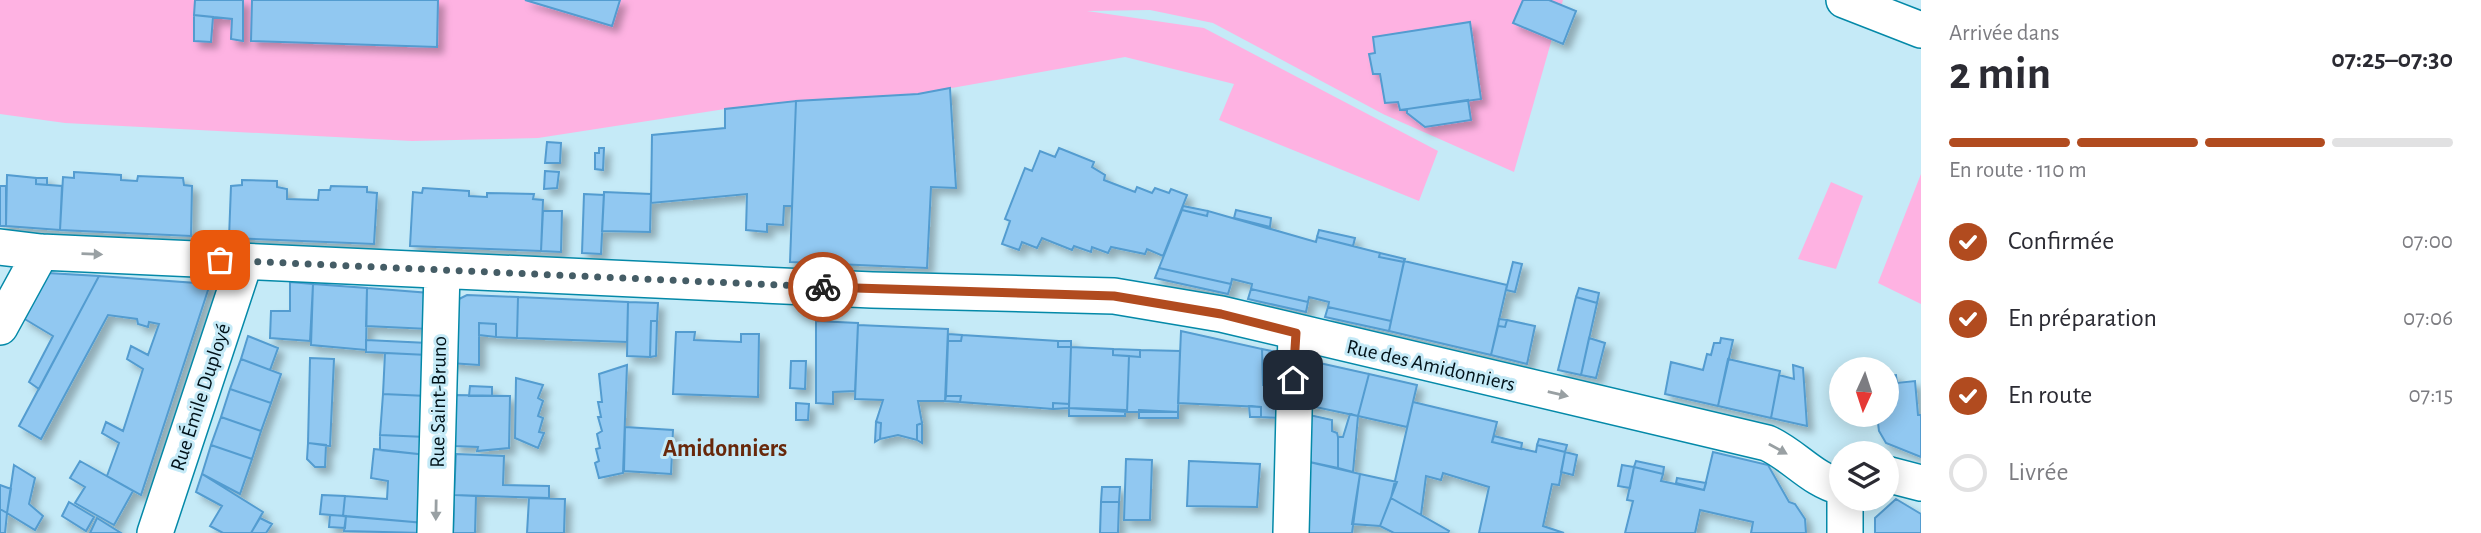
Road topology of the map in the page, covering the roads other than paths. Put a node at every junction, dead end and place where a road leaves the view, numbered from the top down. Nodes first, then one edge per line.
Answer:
1 (1844, 0) edge
2 (1921, 30) edge
3 (0, 247) edge
4 (41, 252) junction
5 (245, 261) junction
6 (442, 271) junction
7 (0, 327) edge
8 (1296, 333) junction
9 (1899, 477) edge
10 (1921, 483) edge
11 (1829, 484) edge
12 (1845, 511) edge
13 (155, 533) edge
14 (435, 533) edge
15 (1291, 533) edge
16 (1845, 533) edge

1 - 2 street
3 - 4 street, Rue des Amidonniers
4 -> 5 street, Rue des Amidonniers
4 - 7 street
5 - 6 street, Rue des Amidonniers
5 - 13 street, Rue Émile Duployé
6 - 8 street, Rue des Amidonniers
6 -> 14 street, Rue Saint-Bruno
8 -> 11 street, Rue des Amidonniers
8 - 15 street
9 - 10 street
12 - 16 street

